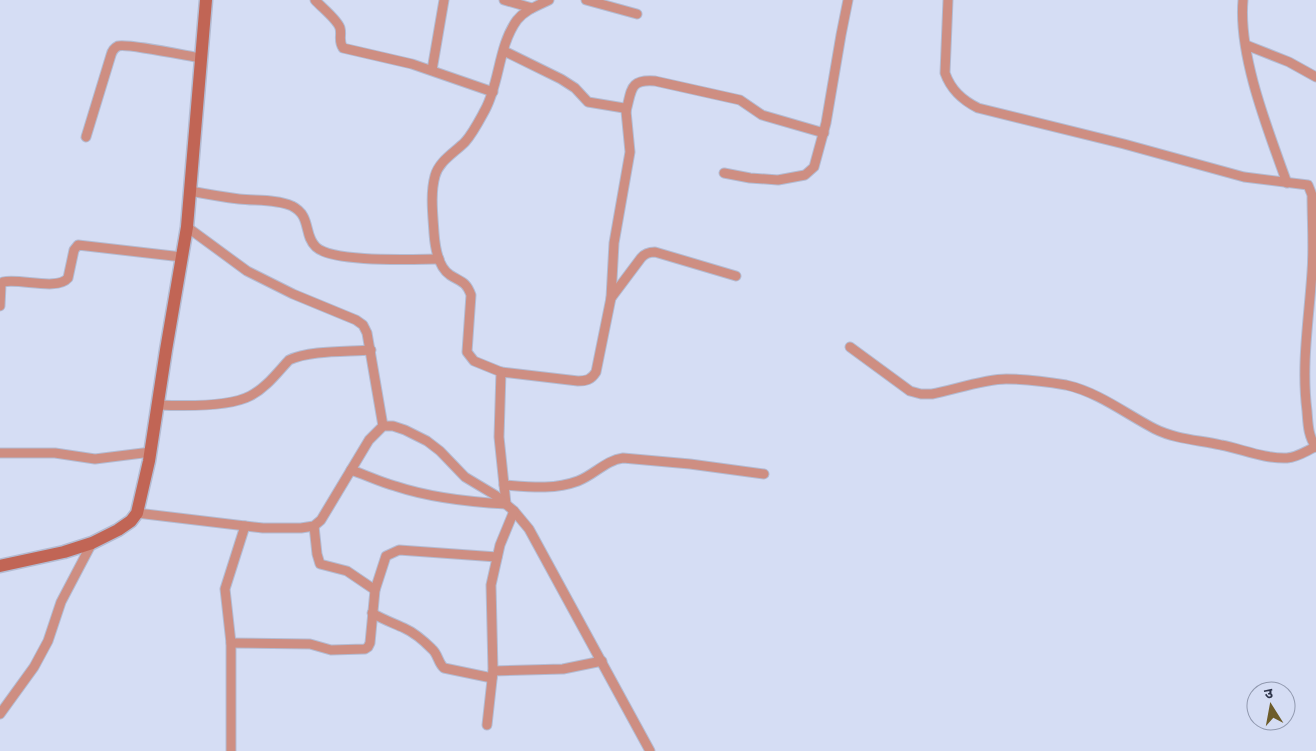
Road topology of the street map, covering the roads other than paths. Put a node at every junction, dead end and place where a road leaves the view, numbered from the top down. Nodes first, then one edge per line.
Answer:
1 (206, 0) edge
2 (315, 0) edge
3 (444, 0) edge
4 (504, 0) edge
5 (549, 0) edge
6 (586, 0) edge
7 (848, 0) edge
8 (948, 0) edge
9 (1243, 0) edge
10 (532, 8) junction
11 (637, 14) dead end
12 (1246, 45) junction
13 (504, 51) junction
14 (201, 58) junction
15 (432, 70) junction
16 (1316, 77) edge
17 (493, 92) junction
18 (626, 111) junction
19 (824, 133) junction
20 (86, 137) dead end
21 (724, 173) dead end
22 (1286, 182) junction
23 (1313, 185) edge
24 (190, 191) junction
25 (1314, 212) edge
26 (187, 227) junction
27 (182, 257) junction
28 (439, 259) junction
29 (736, 276) dead end
30 (611, 298) junction
31 (0, 306) edge
32 (850, 347) dead end
33 (371, 350) junction
34 (501, 372) junction
35 (158, 405) junction
36 (383, 426) junction
37 (1316, 447) edge
38 (150, 452) junction
39 (0, 454) edge
40 (351, 470) junction
41 (764, 474) dead end
42 (504, 485) junction
43 (506, 504) junction
44 (514, 511) junction
45 (137, 513) junction
46 (245, 526) junction
47 (314, 526) junction
48 (92, 543) junction
49 (496, 557) junction
50 (0, 566) edge
51 (375, 590) junction
52 (372, 613) junction
53 (231, 643) junction
54 (602, 661) junction
55 (492, 674) junction
56 (0, 714) edge
57 (487, 725) dead end
58 (231, 751) edge
59 (650, 751) edge

1 - 14 street
2 - 15 street
3 - 15 street
4 - 10 street
5 - 10 street
6 - 11 street
7 - 19 street
8 - 22 street
9 - 12 street
10 - 13 street
12 - 16 street
12 - 22 street
13 - 17 street
13 - 18 street
14 - 20 street
14 - 24 street
15 - 17 street
17 - 28 street
18 - 19 street
18 - 30 street
19 - 21 street
22 - 23 street
23 - 25 street
24 - 26 street
24 - 28 street
25 - 37 street
26 - 27 street
26 - 33 street
27 - 31 street
27 - 35 street
28 - 34 street
29 - 30 street
30 - 34 street
32 - 37 street
33 - 35 street
33 - 36 street
34 - 42 street
35 - 38 street
36 - 40 street
36 - 43 street
38 - 39 street
38 - 45 street
40 - 43 street
40 - 47 street
41 - 42 street
42 - 43 street
43 - 44 street
44 - 49 street
44 - 54 street
45 - 46 street
45 - 48 street
46 - 47 street
46 - 53 street
47 - 51 street
48 - 50 street
48 - 56 street
49 - 51 street
49 - 55 street
51 - 52 street
52 - 53 street
52 - 55 street
53 - 58 street
54 - 55 street
54 - 59 street
55 - 57 street

